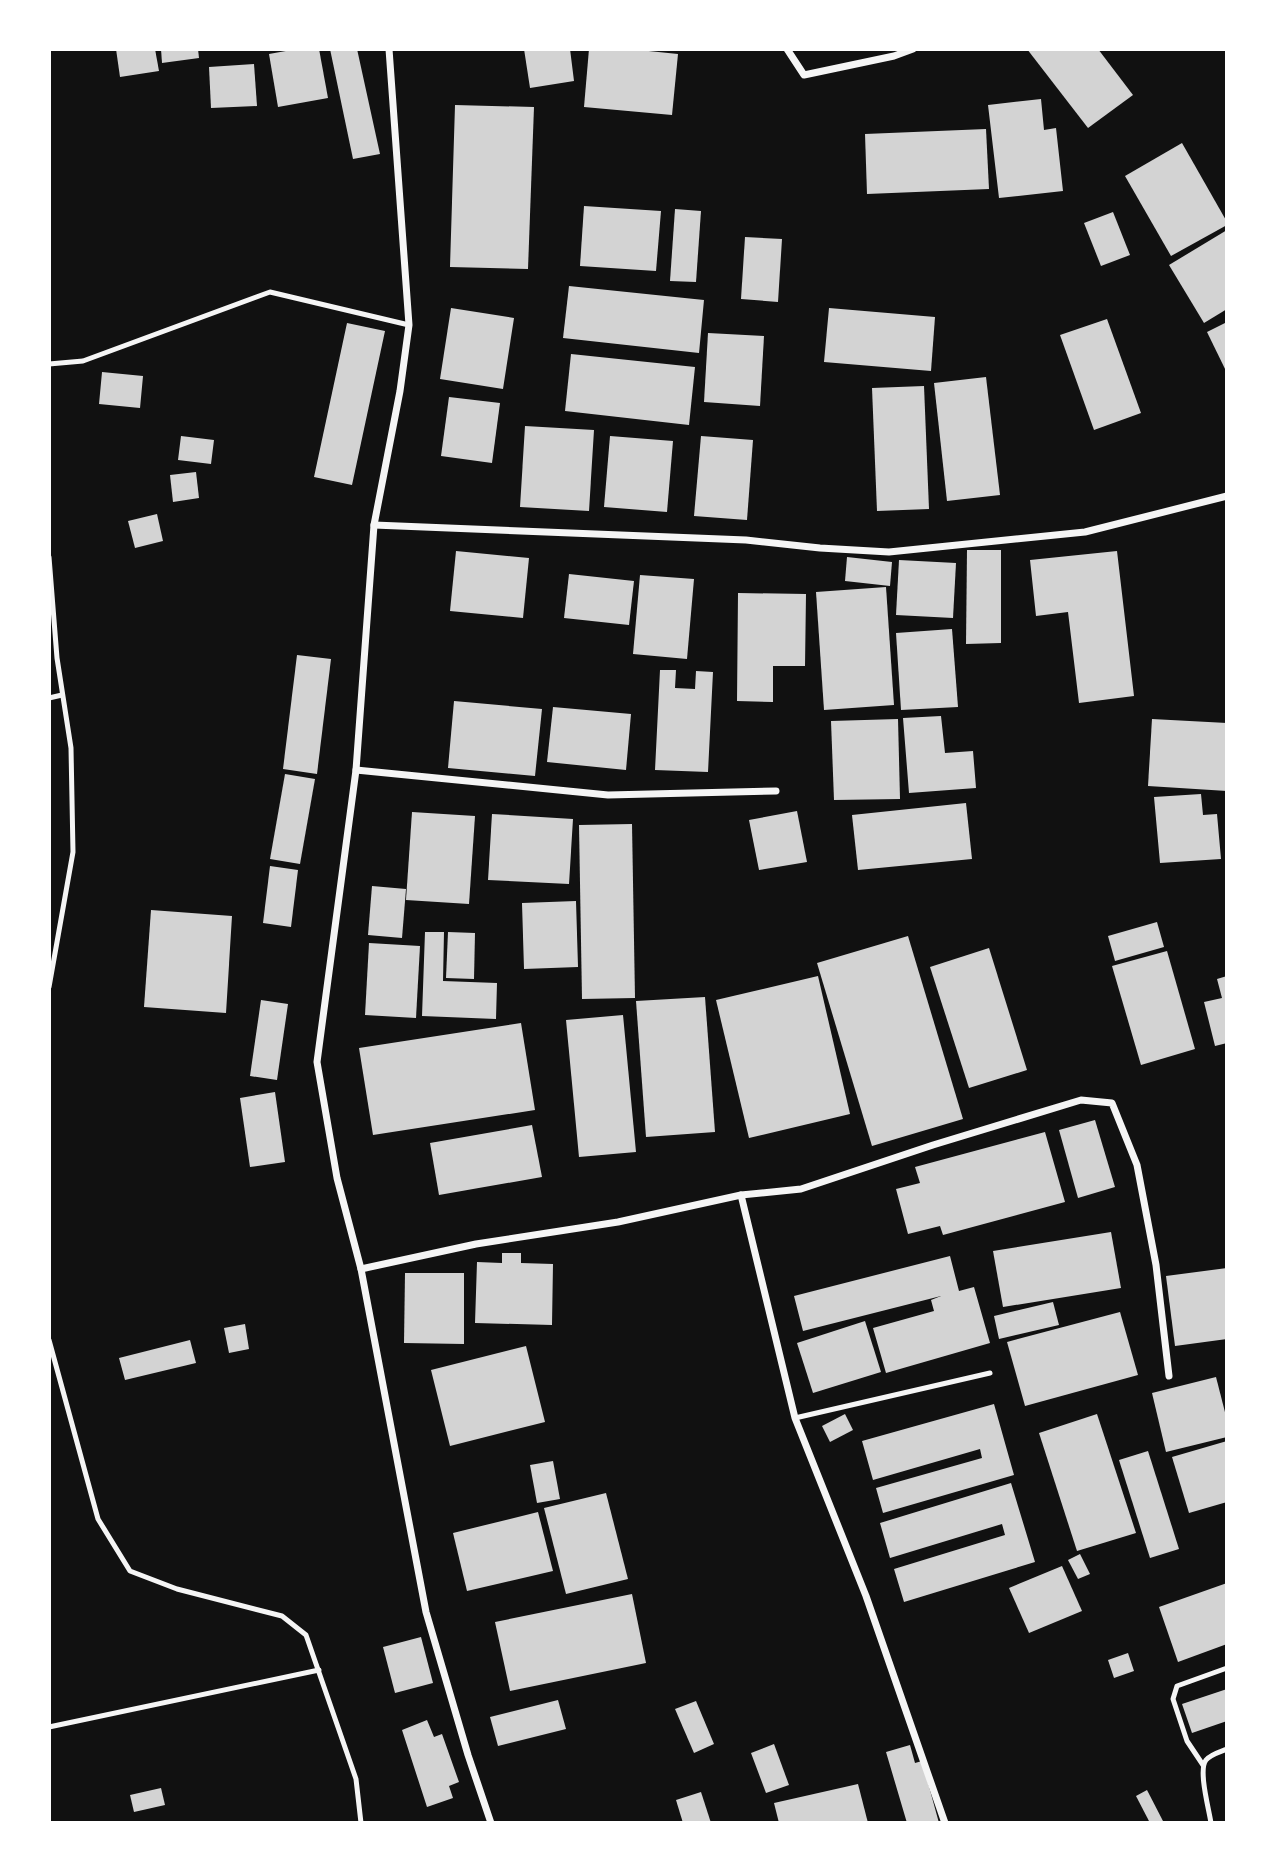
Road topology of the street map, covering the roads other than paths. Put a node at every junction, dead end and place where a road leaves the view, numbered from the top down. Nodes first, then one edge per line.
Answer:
1 (389, 49) edge
2 (787, 49) edge
3 (913, 49) edge
4 (409, 325) junction
5 (49, 364) edge
6 (1227, 496) edge
7 (374, 525) junction
8 (49, 557) edge
9 (62, 695) junction
10 (49, 698) edge
11 (356, 770) junction
12 (776, 790) dead end
13 (49, 987) edge
14 (741, 1195) junction
15 (361, 1269) junction
16 (49, 1340) edge
17 (990, 1373) dead end
18 (1169, 1376) dead end
19 (795, 1418) junction
20 (1227, 1668) edge
21 (319, 1670) junction
22 (49, 1727) edge
23 (1227, 1749) edge
24 (1203, 1765) junction
25 (361, 1823) edge
26 (491, 1823) edge
27 (944, 1823) edge
28 (1211, 1823) edge

1 - 4 street
2 - 3 street
4 - 5 lane
4 - 7 street
6 - 7 street
7 - 11 street
8 - 9 lane
9 - 10 lane
9 - 13 lane
11 - 12 street
11 - 15 street
14 - 15 street
14 - 18 street
14 - 19 street
15 - 26 street
16 - 21 lane
17 - 19 lane
19 - 27 street
20 - 24 lane
21 - 22 lane
21 - 25 lane
23 - 24 lane
24 - 28 lane

